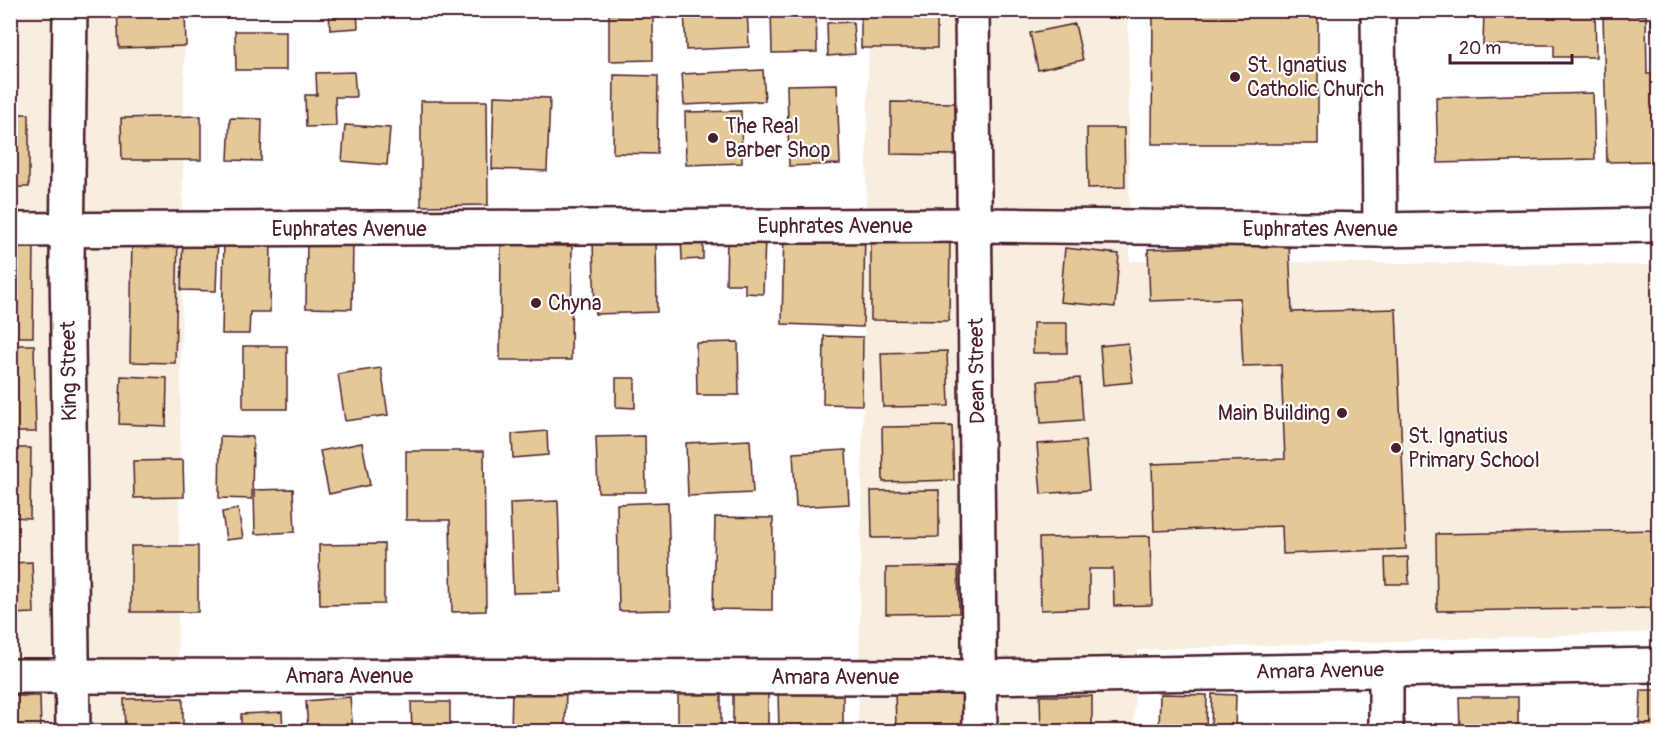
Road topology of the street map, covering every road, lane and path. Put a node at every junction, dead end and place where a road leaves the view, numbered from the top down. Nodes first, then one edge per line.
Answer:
1 (70, 10) edge
2 (972, 10) edge
3 (1377, 10) edge
4 (975, 225) junction
5 (1659, 225) edge
6 (10, 230) edge
7 (1380, 230) junction
8 (67, 231) junction
9 (1659, 666) edge
10 (1386, 669) junction
11 (10, 676) edge
12 (74, 676) junction
13 (979, 677) junction
14 (74, 732) edge
15 (980, 732) edge
16 (1386, 732) edge

1 - 8 street, King Street
2 - 4 street, Dean Street
3 - 7 street
4 - 7 street, Euphrates Avenue
4 - 8 street, Euphrates Avenue
4 - 13 street, Dean Street
5 - 7 street, Euphrates Avenue
6 - 8 street, Euphrates Avenue
8 - 12 street, King Street
9 - 10 street, Amara Avenue
10 - 13 street, Amara Avenue
10 - 16 street
11 - 12 street, Amara Avenue
12 - 13 street, Amara Avenue
12 - 14 street, King Street
13 - 15 street, Dean Street

